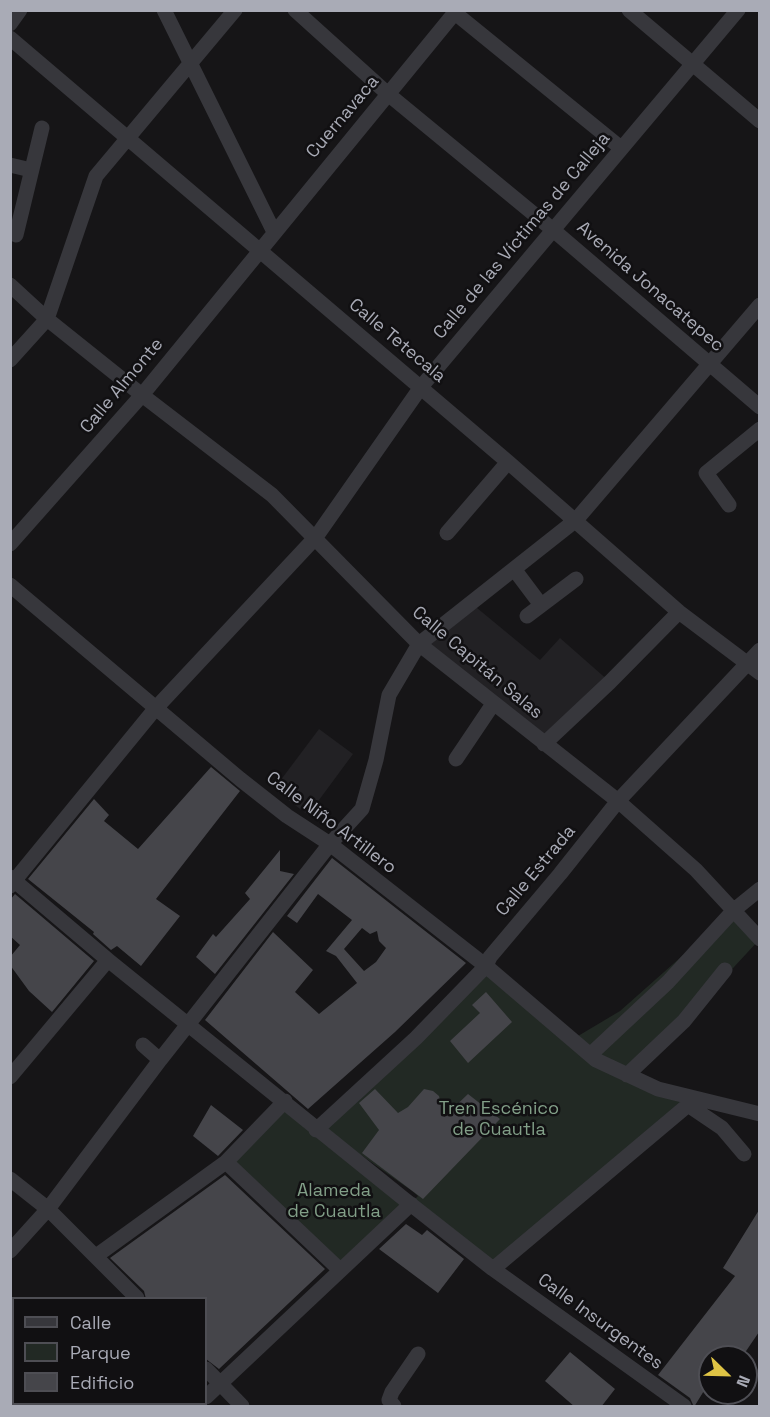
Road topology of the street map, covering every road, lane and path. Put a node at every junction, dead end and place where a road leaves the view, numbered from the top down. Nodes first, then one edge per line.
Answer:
1 (20, 10) edge
2 (164, 10) edge
3 (235, 10) edge
4 (295, 10) edge
5 (629, 10) edge
6 (738, 10) edge
7 (456, 12) edge
8 (10, 24) edge
9 (10, 38) edge
10 (692, 64) junction
11 (189, 65) junction
12 (388, 94) junction
13 (759, 122) edge
14 (42, 128) dead end
15 (127, 137) junction
16 (621, 148) junction
17 (10, 165) edge
18 (31, 170) junction
19 (552, 228) junction
20 (274, 232) junction
21 (16, 235) dead end
22 (260, 250) junction
23 (10, 285) edge
24 (759, 305) edge
25 (47, 319) junction
26 (10, 360) edge
27 (709, 363) junction
28 (421, 387) junction
29 (141, 395) junction
30 (759, 407) edge
31 (759, 429) edge
32 (508, 462) junction
33 (729, 504) dead end
34 (576, 520) junction
35 (447, 533) dead end
36 (316, 537) junction
37 (10, 544) edge
38 (514, 569) junction
39 (576, 579) dead end
40 (10, 585) edge
41 (541, 605) junction
42 (680, 612) junction
43 (527, 616) dead end
44 (419, 644) junction
45 (759, 650) edge
46 (754, 668) edge
47 (493, 704) junction
48 (155, 709) junction
49 (544, 744) junction
50 (456, 759) dead end
51 (618, 801) junction
52 (330, 844) junction
53 (12, 881) edge
54 (759, 889) edge
55 (734, 910) junction
56 (759, 939) edge
57 (108, 960) junction
58 (486, 966) junction
59 (725, 970) dead end
60 (190, 1025) junction
61 (143, 1045) dead end
62 (590, 1055) junction
63 (160, 1060) junction
64 (627, 1075) junction
65 (10, 1077) edge
66 (285, 1101) junction
67 (693, 1103) junction
68 (759, 1114) edge
69 (316, 1130) junction
70 (744, 1154) dead end
71 (226, 1162) junction
72 (10, 1179) edge
73 (411, 1204) junction
74 (48, 1209) junction
75 (10, 1251) edge
76 (96, 1256) junction
77 (339, 1269) junction
78 (493, 1269) junction
79 (135, 1297) edge
80 (418, 1354) dead end
81 (207, 1371) edge
82 (219, 1383) junction
83 (207, 1396) edge
84 (242, 1407) edge
85 (394, 1407) edge
86 (684, 1407) edge

1 - 8 street
2 - 11 street
3 - 11 street
4 - 12 street, Avenida Jonacatepec
5 - 10 street
6 - 10 street, Calle de las Víctimas de Calleja
7 - 12 street, Cuernavaca
7 - 16 street
9 - 15 street, Calle Tetecala
10 - 13 street
10 - 16 street, Calle de las Víctimas de Calleja
11 - 15 street
11 - 20 street
12 - 19 street, Avenida Jonacatepec
12 - 20 street, Cuernavaca
14 - 18 street
15 - 22 street, Calle Tetecala
15 - 25 street
16 - 19 street, Calle de las Víctimas de Calleja
17 - 18 street
18 - 21 street
19 - 27 street, Avenida Jonacatepec
19 - 28 street, Calle de las Víctimas de Calleja
20 - 22 street, Cuernavaca
22 - 28 street, Calle Tetecala
22 - 29 street, Calle Almonte
23 - 25 street, Calle Capitán Salas
24 - 27 street
25 - 26 street
25 - 29 street, Calle Capitán Salas
27 - 30 street, Avenida Jonacatepec
27 - 34 street
28 - 32 street, Calle Tetecala
28 - 36 street, Calle de las Víctimas de Calleja
29 - 36 street, Calle Capitán Salas
29 - 37 street, Calle Almonte
31 - 33 street
32 - 34 street, Calle Tetecala
32 - 35 street
34 - 38 street
34 - 42 street, Calle Tetecala
36 - 44 street, Calle Capitán Salas
36 - 48 street, Calle de las Víctimas de Calleja
38 - 41 street
38 - 44 street
39 - 41 street
40 - 48 street, Calle Niño Artillero
41 - 43 street
42 - 46 street, Calle Tetecala
42 - 49 street
44 - 47 street, Calle Capitán Salas
44 - 52 street
45 - 46 street, Calle Estrada
46 - 51 street, Calle Estrada
47 - 49 street, Calle Capitán Salas
47 - 50 street
48 - 52 street, Calle Niño Artillero
48 - 53 street, Calle de las Víctimas de Calleja
49 - 51 street, Calle Capitán Salas
51 - 55 street, Calle Capitán Salas
51 - 58 street, Calle Estrada
52 - 58 street, Calle Niño Artillero
52 - 60 street
53 - 57 street, Calle Insurgentes
54 - 55 street
55 - 56 street, Calle Capitán Salas
55 - 62 street
57 - 60 street, Calle Insurgentes
57 - 65 street
58 - 62 street, Calle Niño Artillero
58 - 69 street, Calle Estrada
59 - 64 street
60 - 63 street
60 - 66 street, Calle Insurgentes
61 - 63 street
62 - 64 street, Calle Niño Artillero
63 - 74 street
64 - 67 street, Calle Niño Artillero
66 - 69 street, Calle Insurgentes
66 - 71 street
67 - 68 street, Calle Niño Artillero
67 - 70 street
67 - 78 street
69 - 73 street, Calle Insurgentes
71 - 76 street
71 - 77 street
72 - 74 street
73 - 77 street
73 - 78 street, Calle Insurgentes
74 - 75 street
74 - 76 street
76 - 79 street
77 - 82 street
78 - 86 street, Calle Insurgentes
80 - 85 street
81 - 82 street
82 - 83 street
82 - 84 street

